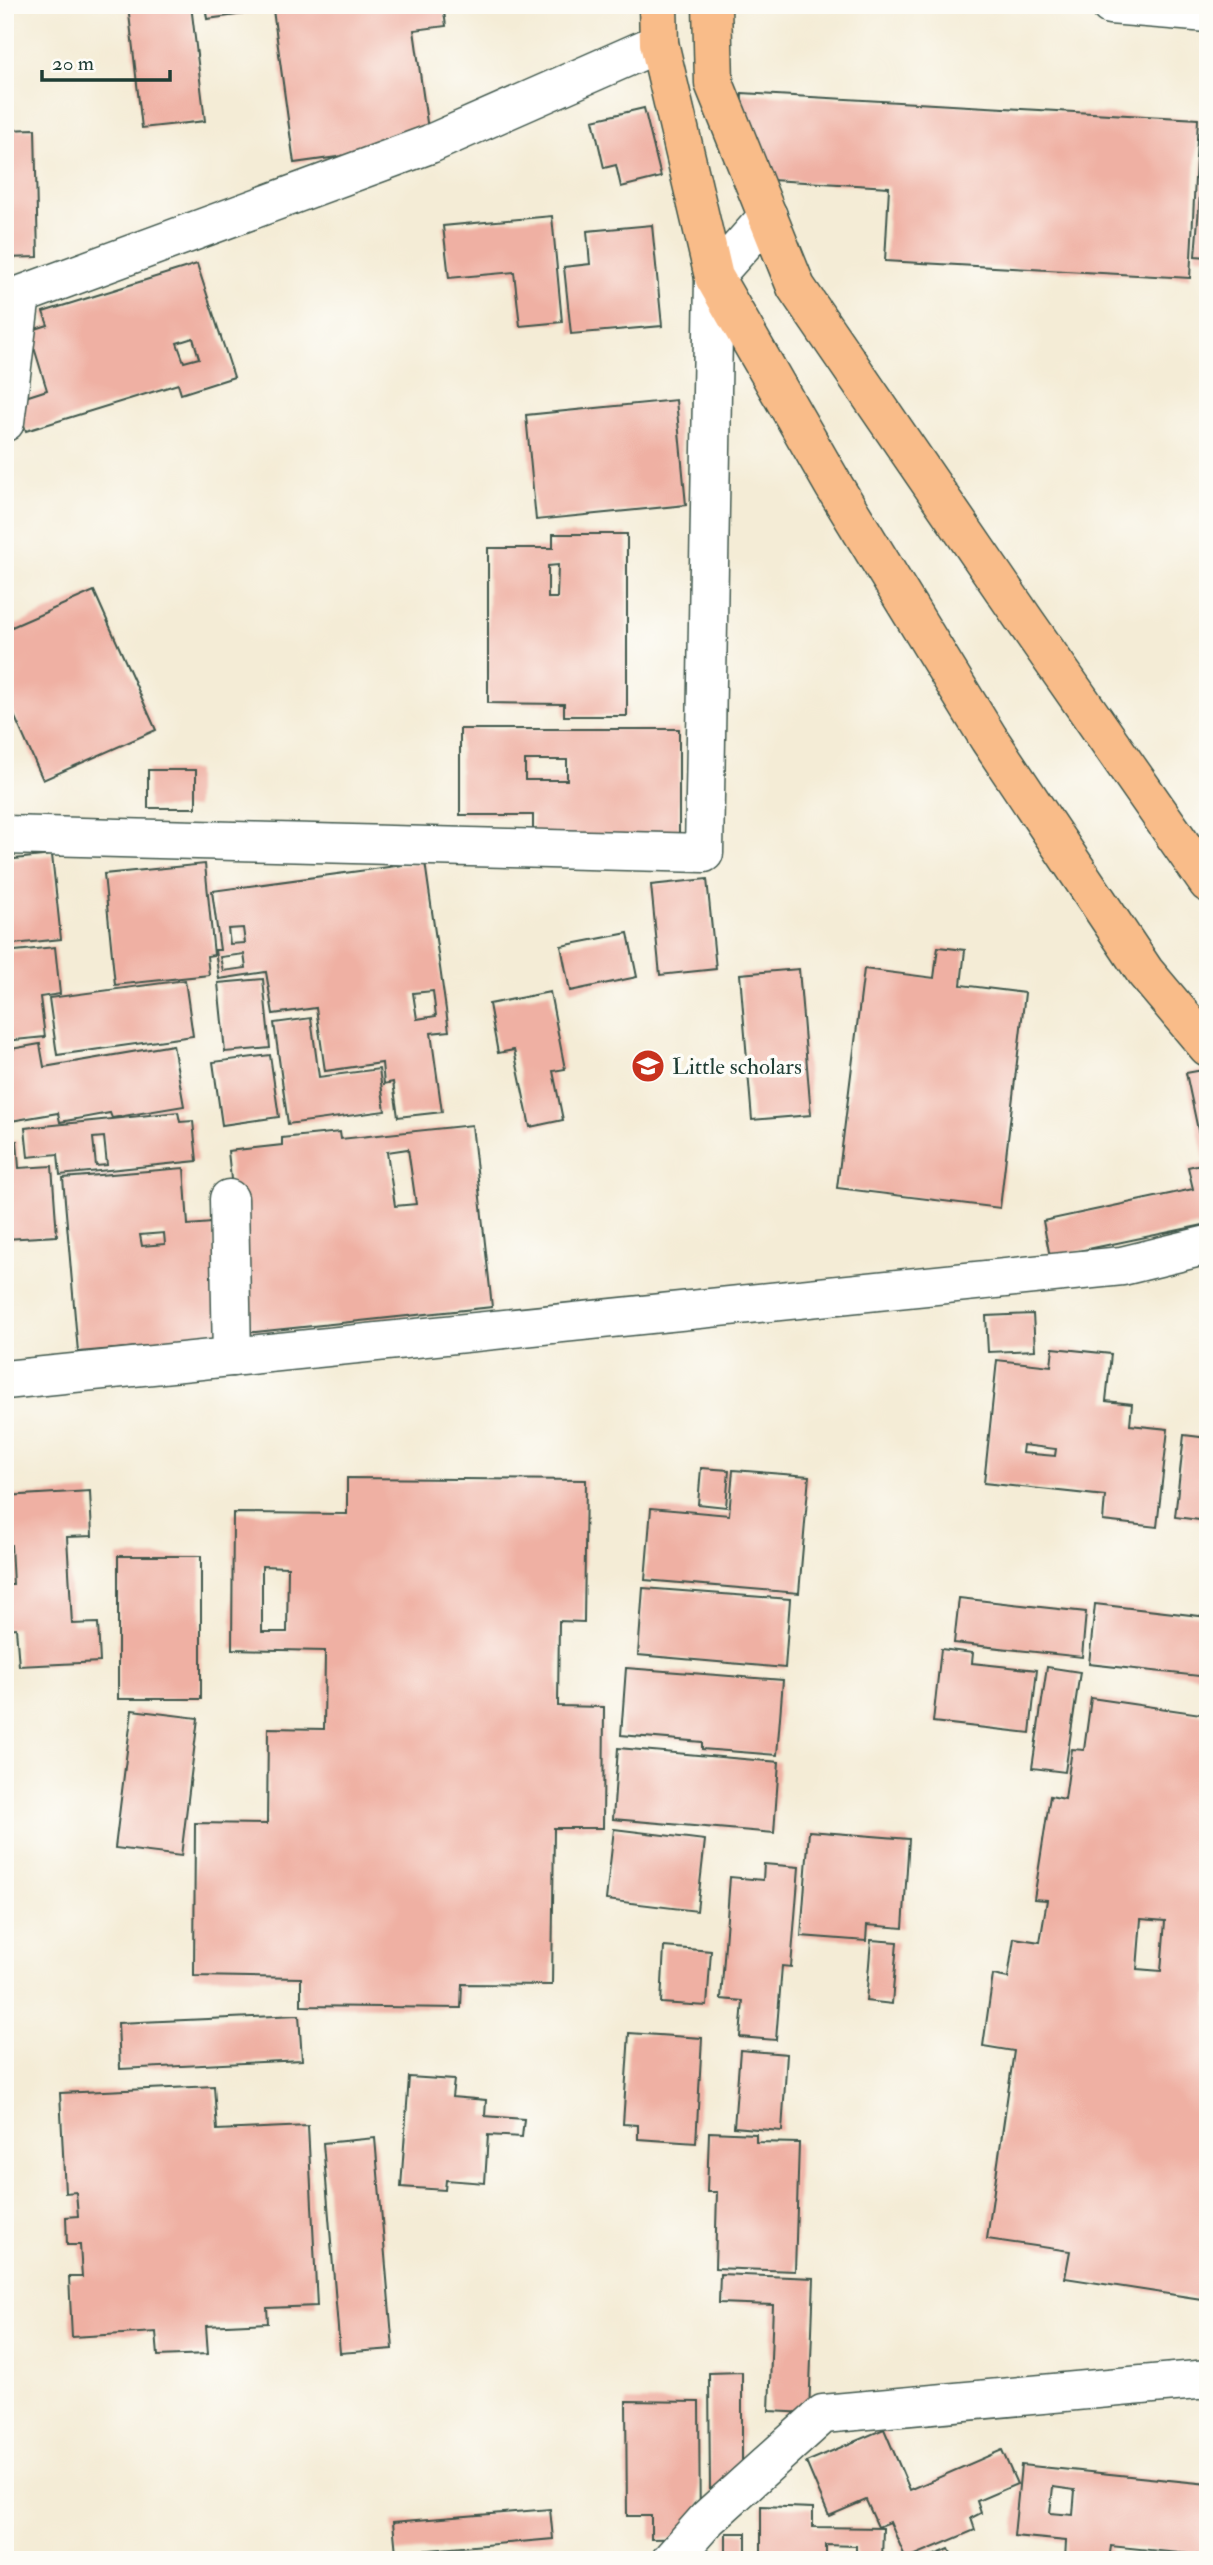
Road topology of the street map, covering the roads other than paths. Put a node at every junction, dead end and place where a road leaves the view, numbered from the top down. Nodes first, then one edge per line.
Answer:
1 (658, 5) edge
2 (712, 5) edge
3 (1110, 5) edge
4 (1208, 13) edge
5 (659, 43) junction
6 (768, 216) junction
7 (714, 277) junction
8 (5, 422) edge
9 (5, 835) edge
10 (1208, 883) edge
11 (1208, 1047) edge
12 (229, 1199) dead end
13 (1208, 1245) edge
14 (232, 1357) junction
15 (5, 1380) edge
16 (1208, 2379) edge
17 (671, 2560) edge

1 - 5 main road
2 - 6 main road
3 - 4 street
5 - 7 main road
5 - 8 street
6 - 7 street
6 - 10 main road
7 - 9 street
7 - 11 main road
12 - 14 street
13 - 14 street
14 - 15 street
16 - 17 street

